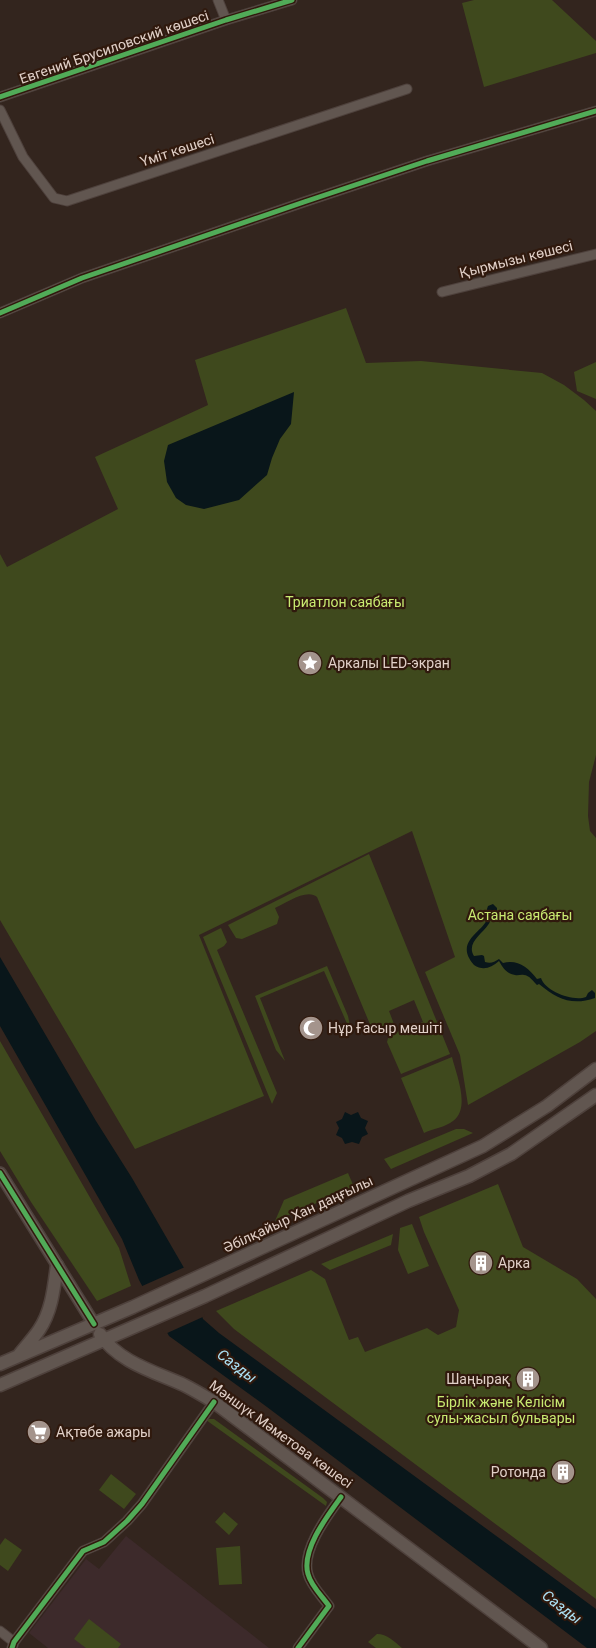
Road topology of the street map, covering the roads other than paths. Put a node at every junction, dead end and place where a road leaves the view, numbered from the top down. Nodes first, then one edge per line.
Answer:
1 (218, 0) edge
2 (292, 0) edge
3 (226, 20) junction
4 (407, 89) dead end
5 (0, 97) edge
6 (0, 110) edge
7 (596, 111) edge
8 (596, 254) edge
9 (442, 292) dead end
10 (0, 313) edge
11 (596, 1069) edge
12 (596, 1095) edge
13 (483, 1146) junction
14 (0, 1173) edge
15 (468, 1176) junction
16 (333, 1214) junction
17 (306, 1248) junction
18 (57, 1265) junction
19 (94, 1324) junction
20 (104, 1339) junction
21 (17, 1357) junction
22 (0, 1364) edge
23 (0, 1371) edge
24 (3, 1384) edge
25 (214, 1402) junction
26 (340, 1497) junction
27 (0, 1631) edge
28 (13, 1645) edge
29 (298, 1648) edge
30 (542, 1648) edge

1 - 3 street
2 - 3 street, Евгений Брусиловский көшесі
3 - 5 street, Евгений Брусиловский көшесі
4 - 6 street, Үміт көшесі
7 - 10 street
8 - 9 street, Қырмызы көшесі
11 - 13 main road, Әбілқайыр Хан даңғылы
12 - 15 main road
13 - 15 main road
13 - 16 main road, Әбілқайыр Хан даңғылы
14 - 18 street, Мәншүк Мәметова көшесі
15 - 17 main road
16 - 17 main road
16 - 19 main road, Әбілқайыр Хан даңғылы
17 - 20 main road
18 - 19 street, Мәншүк Мәметова көшесі
18 - 21 main road
19 - 20 main road, Мәншүк Мәметова көшесі
19 - 21 main road, Әбілқайыр Хан даңғылы
20 - 24 main road
20 - 25 main road, Мәншүк Мәметова көшесі
21 - 22 main road, Әбілқайыр Хан даңғылы
23 - 24 main road
25 - 26 main road, Мәншүк Мәметова көшесі
25 - 28 street
26 - 29 street
26 - 30 main road, Мәншүк Мәметова көшесі
27 - 28 street

